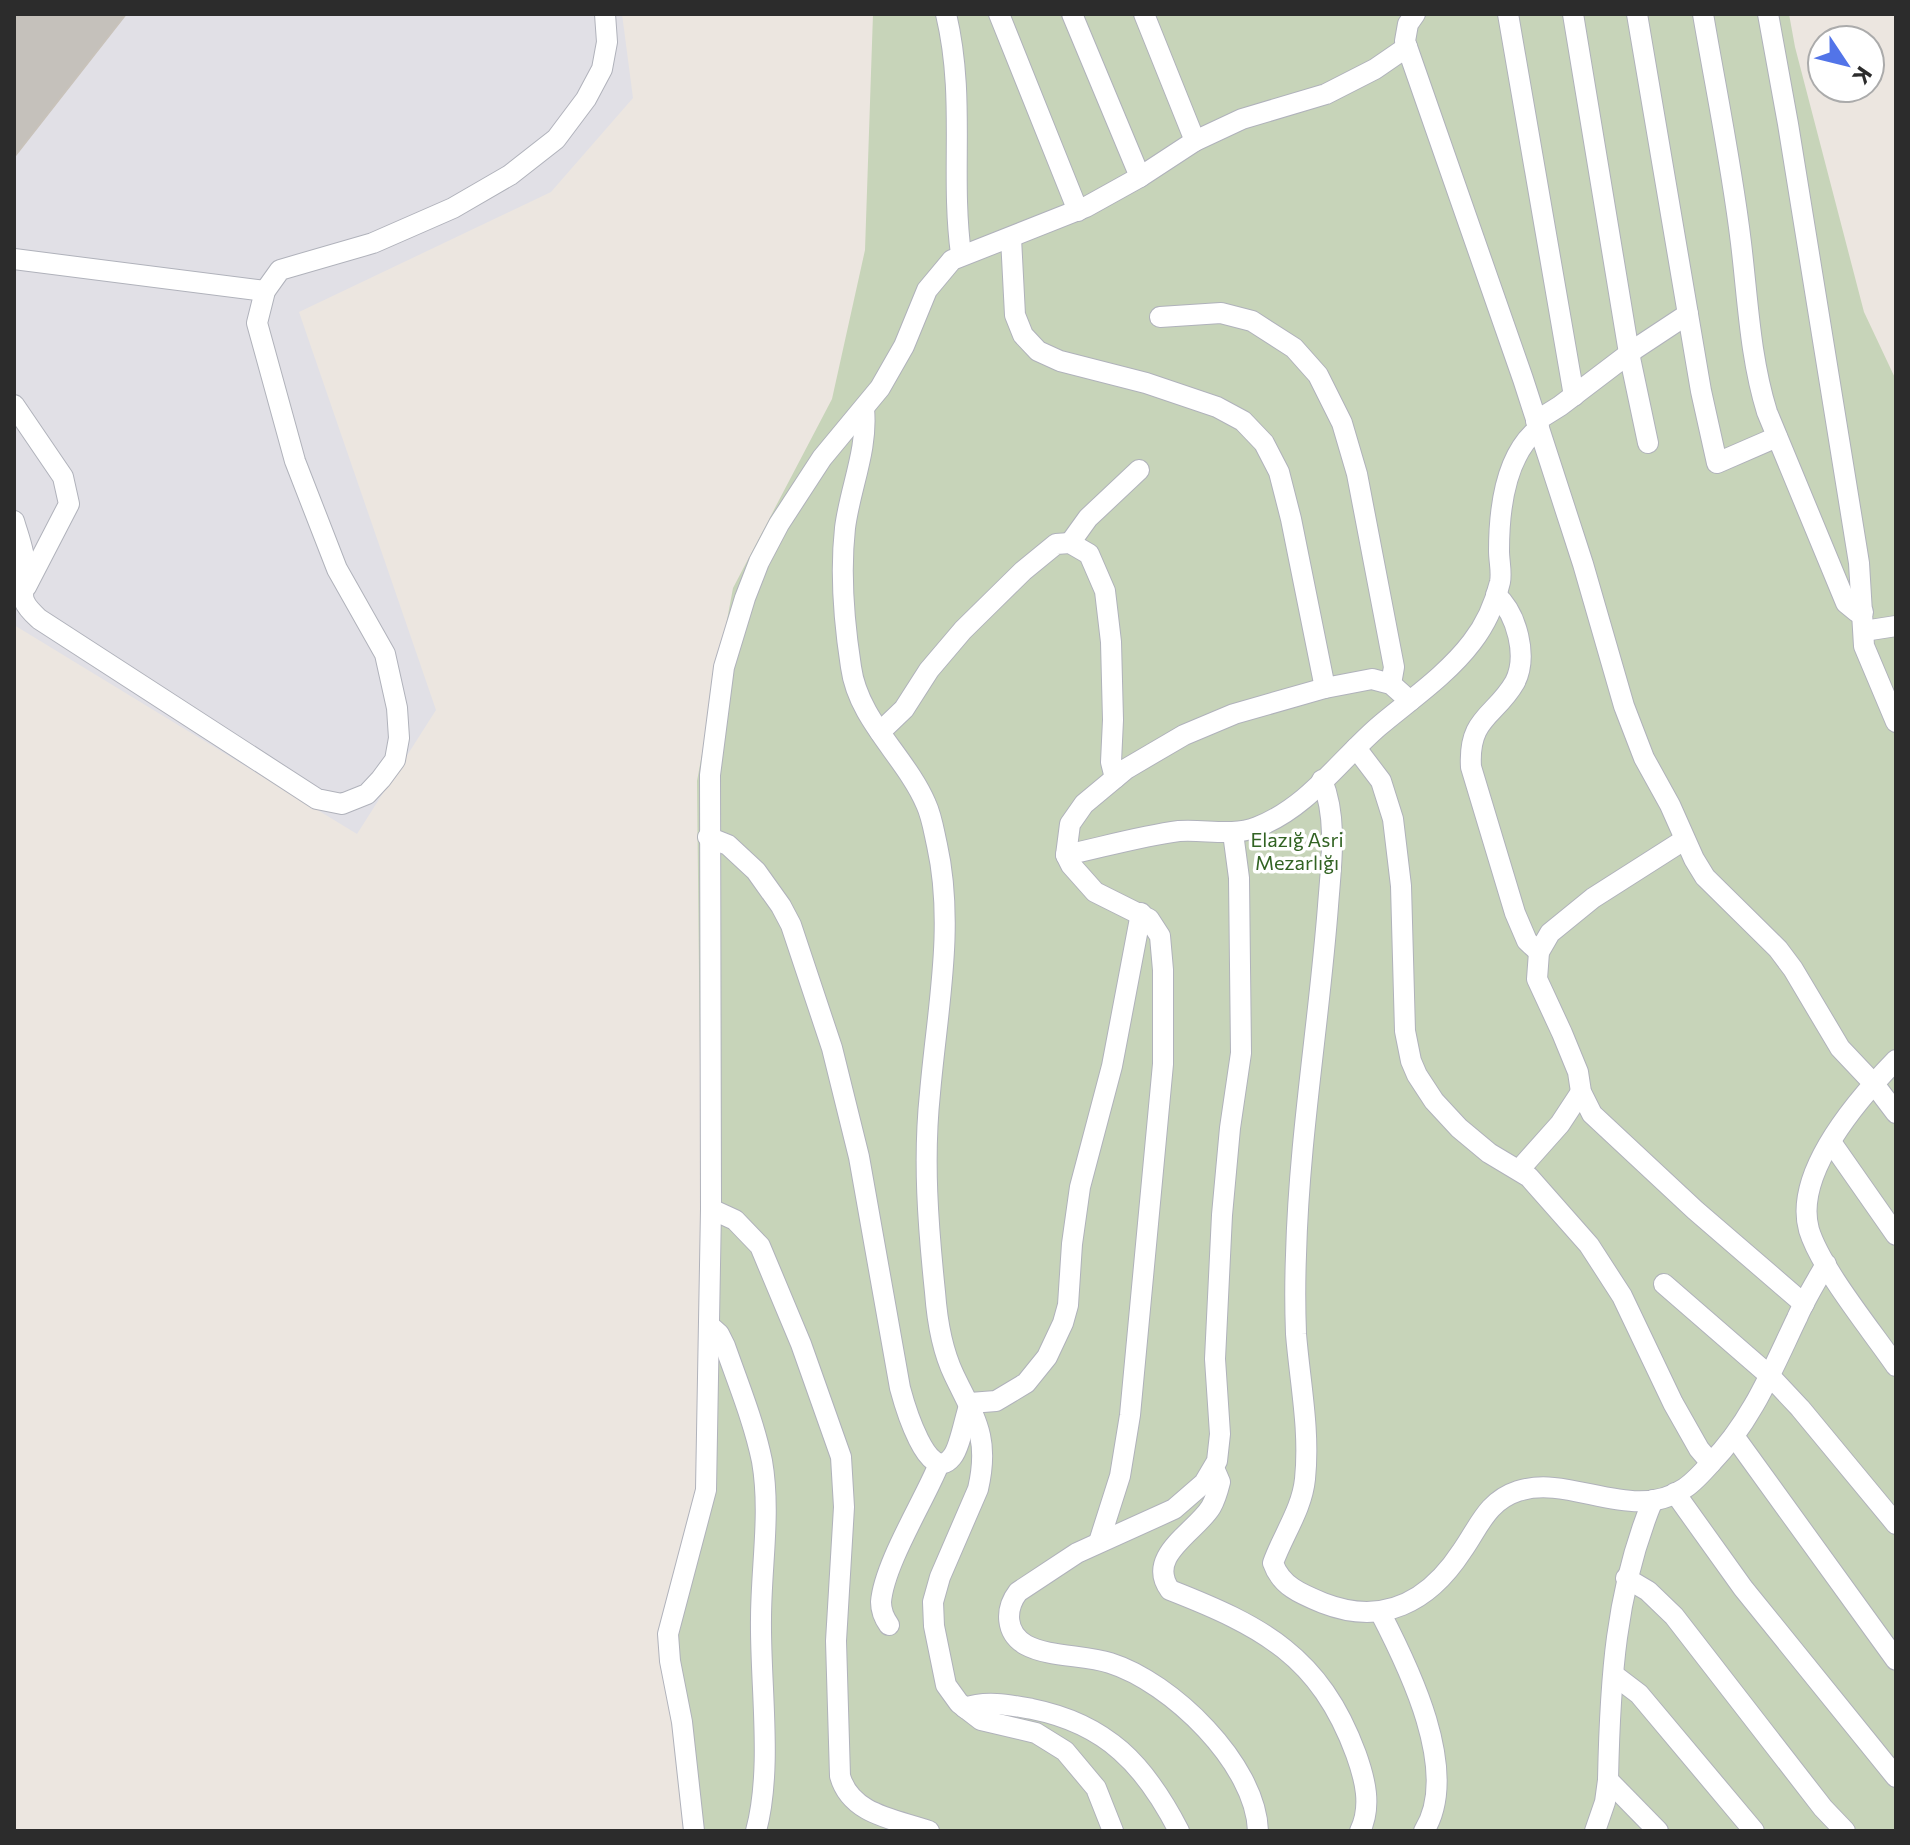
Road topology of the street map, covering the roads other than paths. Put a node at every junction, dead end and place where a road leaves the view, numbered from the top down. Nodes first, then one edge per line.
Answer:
1 (605, 14) edge
2 (946, 14) edge
3 (999, 14) edge
4 (1072, 14) edge
5 (1144, 14) edge
6 (1415, 14) edge
7 (1508, 14) edge
8 (1573, 14) edge
9 (1637, 14) edge
10 (1703, 14) edge
11 (1768, 14) edge
12 (1407, 47) junction
13 (1195, 141) junction
14 (1140, 177) junction
15 (1078, 211) junction
16 (1011, 238) junction
17 (961, 254) junction
18 (14, 259) edge
19 (265, 291) junction
20 (1688, 314) junction
21 (1160, 317) dead end
22 (1629, 353) junction
23 (1574, 396) junction
24 (14, 405) edge
25 (864, 409) junction
26 (1538, 425) junction
27 (1777, 437) junction
28 (1648, 443) dead end
29 (1139, 470) dead end
30 (14, 521) edge
31 (1070, 543) junction
32 (1496, 595) junction
33 (20, 597) junction
34 (1863, 622) junction
35 (1896, 626) edge
36 (1391, 684) junction
37 (1325, 688) junction
38 (1410, 701) junction
39 (1896, 722) edge
40 (880, 732) junction
41 (1356, 748) junction
42 (1115, 778) junction
43 (1322, 780) junction
44 (1233, 833) junction
45 (708, 837) junction
46 (1684, 840) junction
47 (1066, 855) junction
48 (1141, 913) junction
49 (1539, 952) junction
50 (1896, 1060) edge
51 (1874, 1084) junction
52 (1581, 1092) junction
53 (1896, 1113) edge
54 (1831, 1142) junction
55 (1519, 1170) junction
56 (711, 1209) junction
57 (1896, 1235) edge
58 (1826, 1264) junction
59 (1664, 1284) dead end
60 (1804, 1304) junction
61 (710, 1326) junction
62 (1896, 1366) edge
63 (1770, 1376) junction
64 (970, 1403) junction
65 (1734, 1436) junction
66 (1711, 1463) junction
67 (939, 1464) junction
68 (1214, 1468) junction
69 (1675, 1493) junction
70 (1653, 1500) junction
71 (1896, 1524) edge
72 (1099, 1542) junction
73 (1626, 1578) junction
74 (1380, 1612) junction
75 (889, 1625) dead end
76 (1896, 1660) edge
77 (1614, 1675) junction
78 (965, 1708) junction
79 (1896, 1777) edge
80 (1608, 1780) junction
81 (694, 1831) edge
82 (756, 1831) edge
83 (929, 1831) edge
84 (1113, 1831) edge
85 (1179, 1831) edge
86 (1258, 1831) edge
87 (1360, 1831) edge
88 (1424, 1831) edge
89 (1595, 1831) edge
90 (1658, 1831) edge
91 (1754, 1831) edge
92 (1845, 1831) edge

1 - 19 street
2 - 17 street
3 - 15 street
4 - 14 street
5 - 13 street
6 - 12 street
7 - 23 street
8 - 22 street
9 - 20 street
10 - 27 street
11 - 34 street
12 - 13 street
12 - 26 street
13 - 14 street
14 - 15 street
15 - 16 street
16 - 17 street
16 - 37 street
17 - 25 street
18 - 19 street
19 - 33 street
20 - 22 street
20 - 27 street
21 - 36 street
22 - 23 street
22 - 28 street
23 - 26 street
24 - 33 street
25 - 40 street
25 - 45 street
26 - 32 street
26 - 46 street
27 - 34 street
29 - 31 street
30 - 33 street
31 - 40 street
31 - 42 street
32 - 38 street
32 - 49 street
34 - 35 street
34 - 39 street
36 - 37 street
36 - 38 street
37 - 42 street
38 - 41 street
40 - 64 street
41 - 43 street
41 - 55 street
42 - 47 street
43 - 44 street
43 - 74 street
44 - 47 street
44 - 68 street
45 - 56 street
45 - 67 street
46 - 49 street
46 - 51 street
47 - 48 street
48 - 64 street
48 - 72 street
49 - 52 street
50 - 51 street
51 - 53 street
51 - 54 street
52 - 55 street
52 - 60 street
54 - 57 street
54 - 58 street
55 - 66 street
56 - 61 street
56 - 83 street
58 - 60 street
58 - 62 street
59 - 63 street
60 - 63 street
61 - 81 street
61 - 82 street
63 - 65 street
63 - 71 street
64 - 67 street
64 - 78 street
65 - 66 street
65 - 76 street
66 - 69 street
67 - 75 street
68 - 72 street
68 - 87 street
69 - 70 street
69 - 79 street
70 - 73 street
70 - 74 street
72 - 86 street
73 - 77 street
73 - 92 street
74 - 88 street
77 - 80 street
77 - 91 street
78 - 84 street
78 - 85 street
80 - 89 street
80 - 90 street

